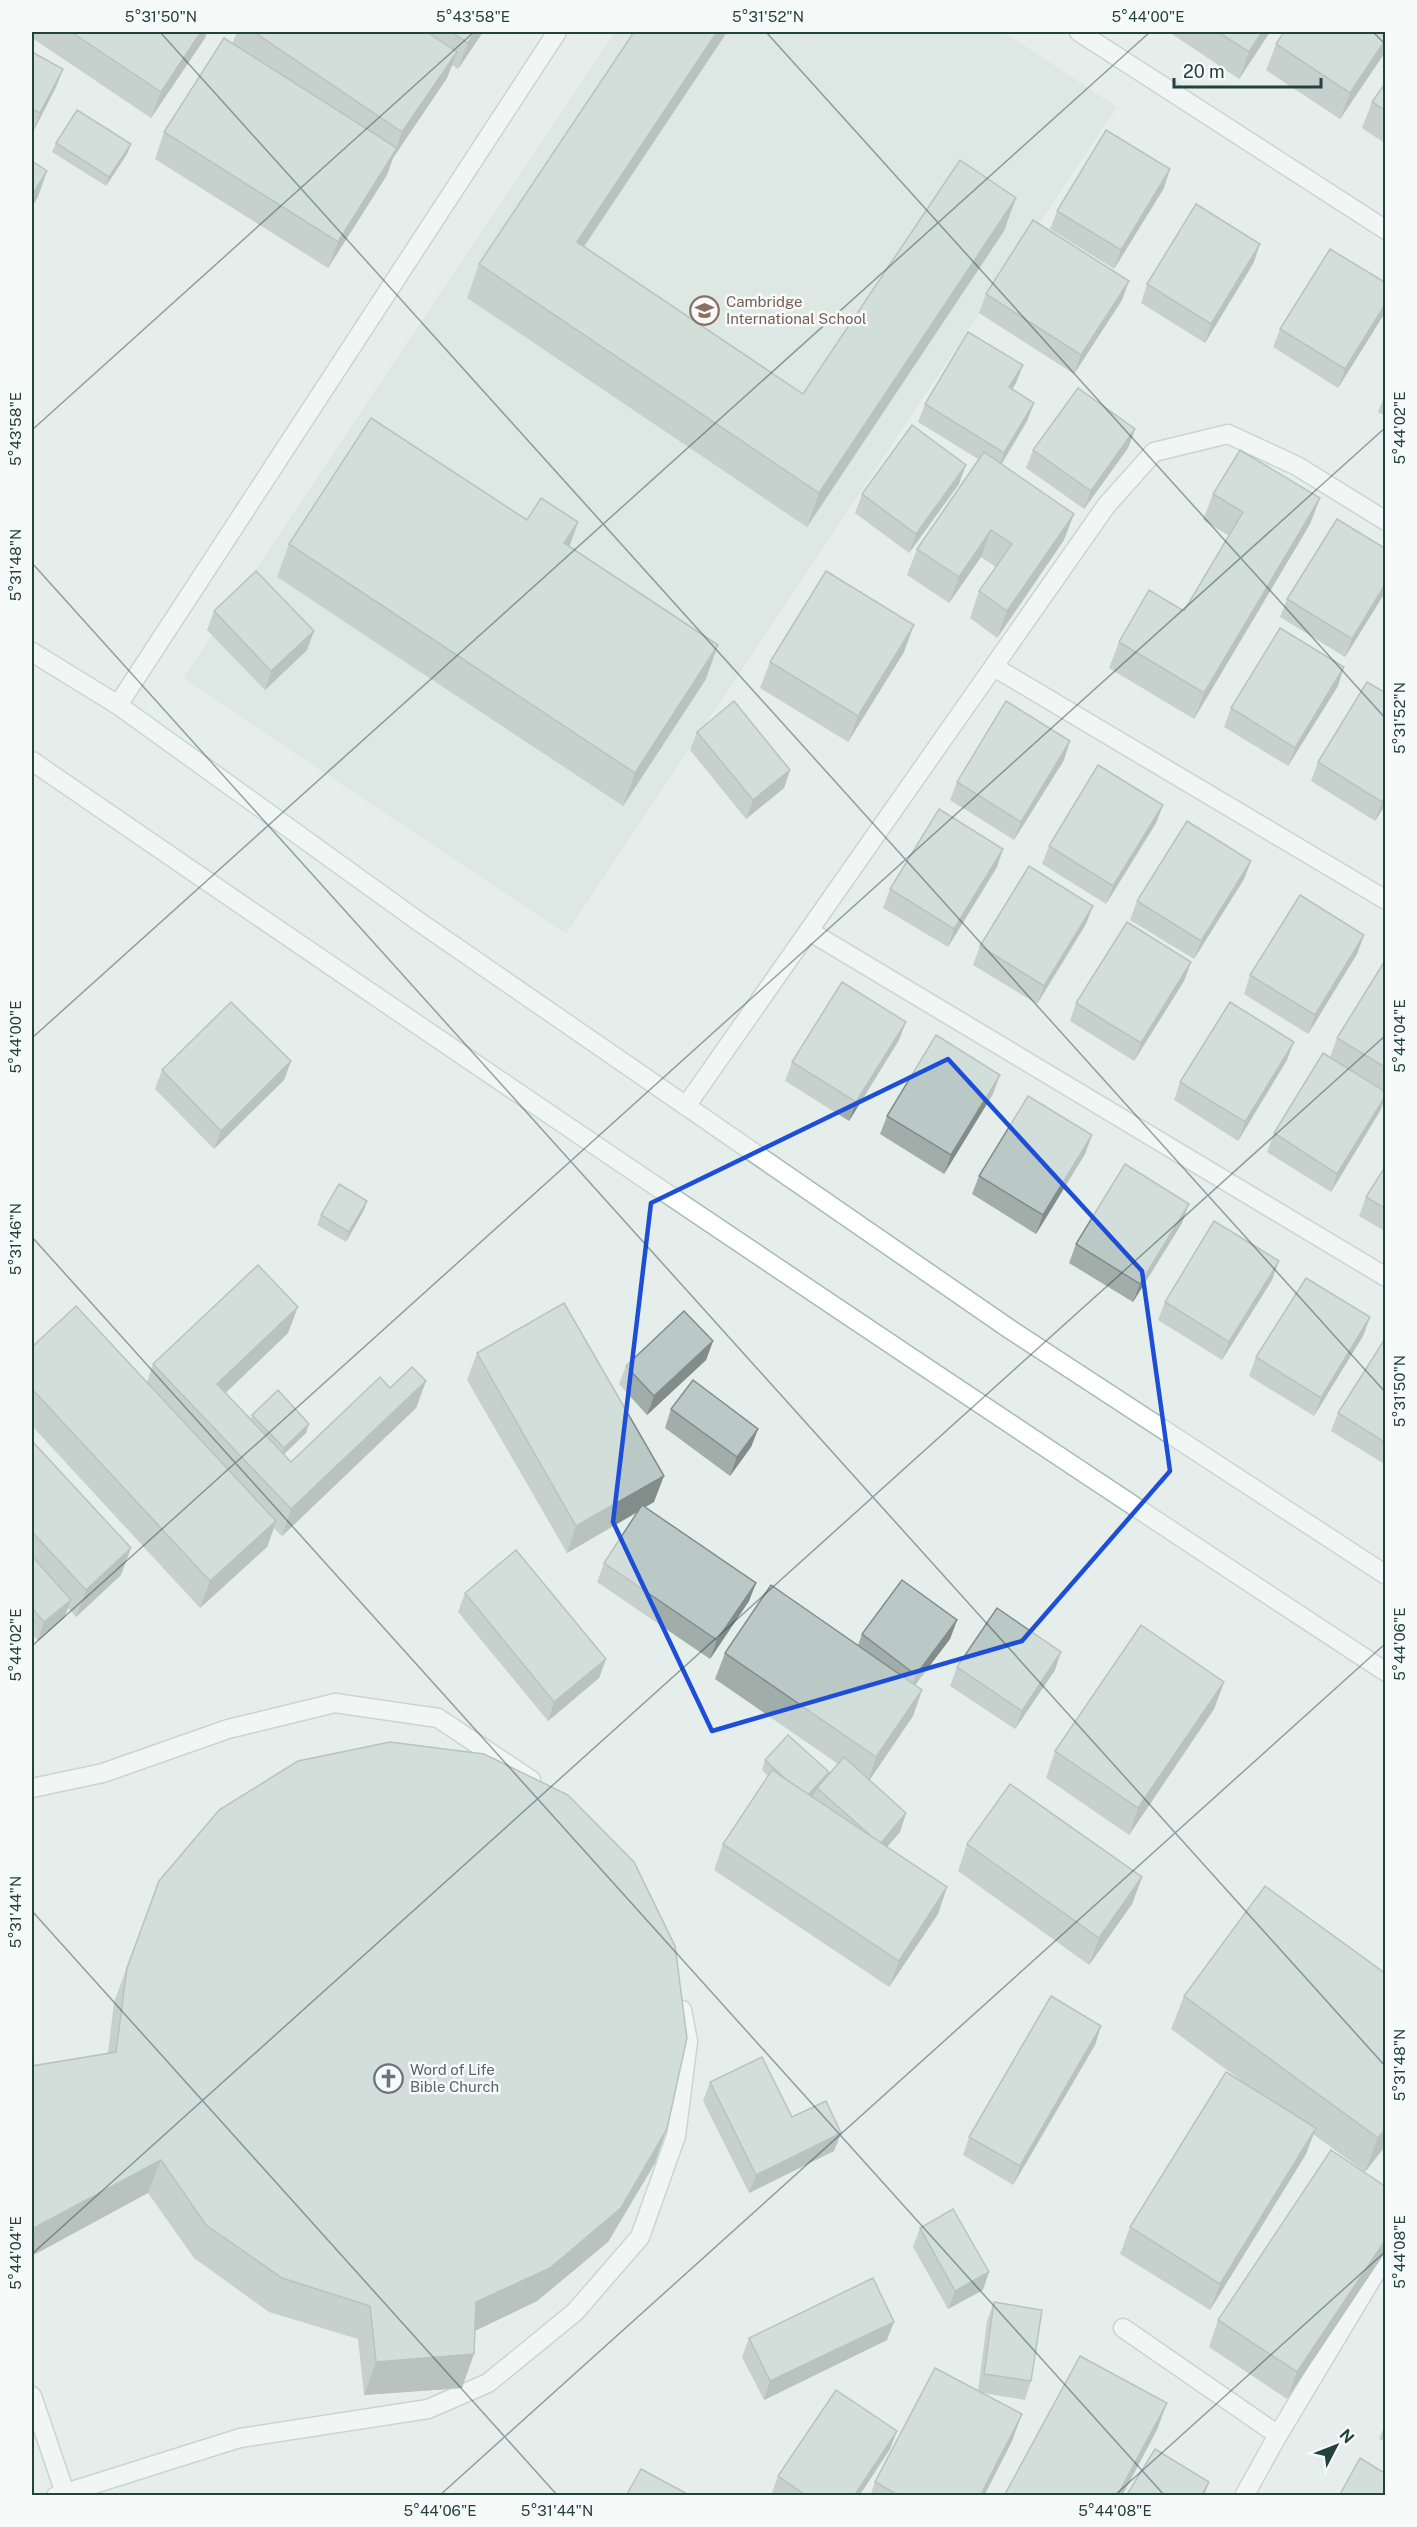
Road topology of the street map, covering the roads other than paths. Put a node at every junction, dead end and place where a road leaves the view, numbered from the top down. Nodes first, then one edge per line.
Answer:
1 (557, 32) edge
2 (1080, 32) edge
3 (1386, 230) edge
4 (1386, 521) edge
5 (32, 652) edge
6 (994, 667) junction
7 (118, 705) junction
8 (32, 761) edge
9 (1386, 900) edge
10 (808, 931) junction
11 (686, 1106) junction
12 (1386, 1277) edge
13 (1386, 1575) edge
14 (1386, 1672) edge
15 (32, 1788) edge
16 (542, 1790) edge
17 (678, 1988) edge
18 (1386, 2255) edge
19 (1123, 2328) dead end
20 (32, 2396) edge
21 (1278, 2435) junction
22 (60, 2494) edge
23 (1244, 2496) edge

1 - 7 street
2 - 3 street
4 - 6 street
5 - 7 street
6 - 9 street
6 - 10 street
7 - 11 street
8 - 14 street
10 - 11 street
10 - 12 street
11 - 13 street
15 - 16 street
17 - 22 street
18 - 21 street
19 - 21 street
20 - 22 street
21 - 23 street

